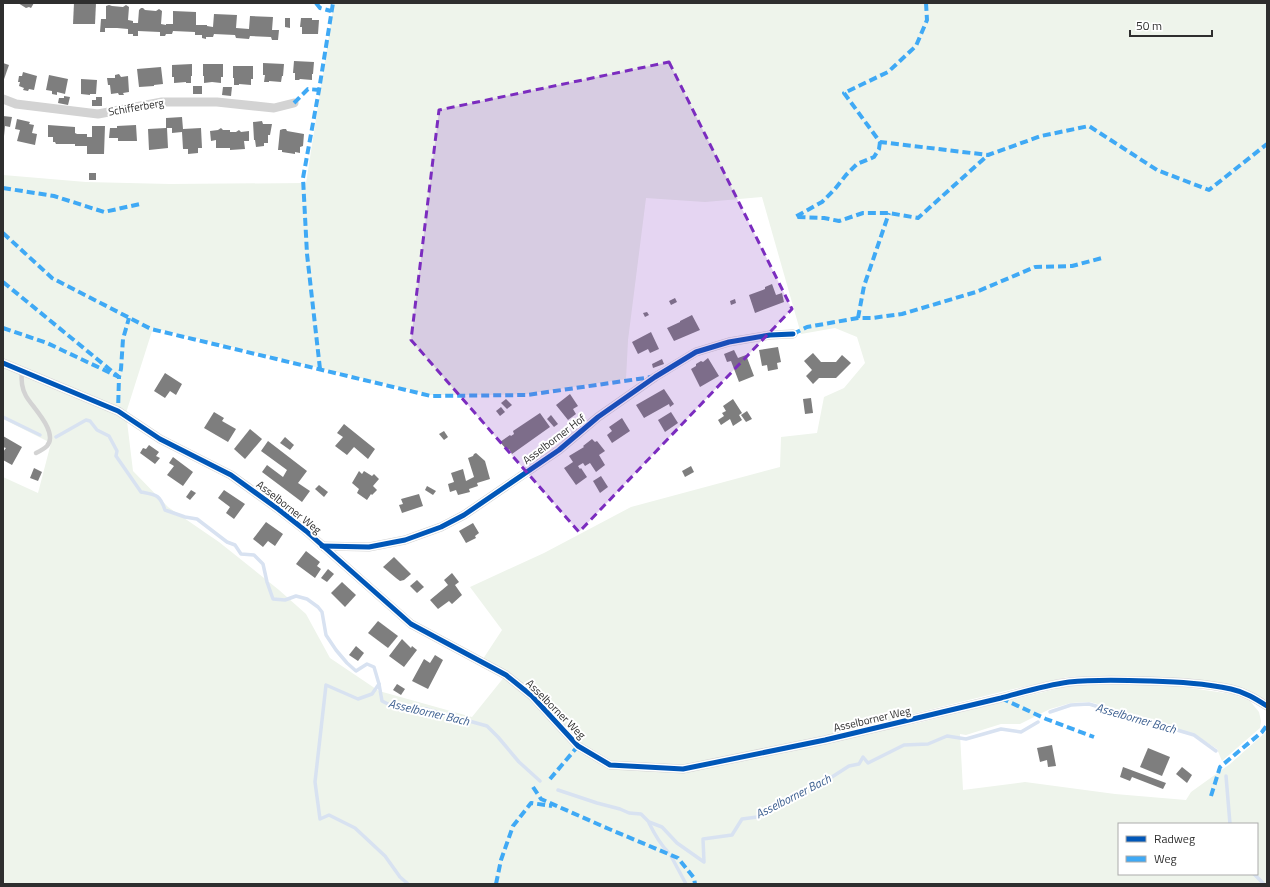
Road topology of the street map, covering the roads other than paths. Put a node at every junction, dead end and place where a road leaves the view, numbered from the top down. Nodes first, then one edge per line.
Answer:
1 (3, 99) edge
2 (294, 103) dead end
3 (793, 334) dead end
4 (3, 363) edge
5 (22, 371) junction
6 (36, 453) dead end
7 (322, 546) junction
8 (1267, 706) edge

1 - 2 street, Schifferberg
3 - 7 street, Asselborner Hof
4 - 5 street, Asselborner Weg
5 - 6 lane
5 - 7 street, Asselborner Weg
7 - 8 street, Asselborner Weg

